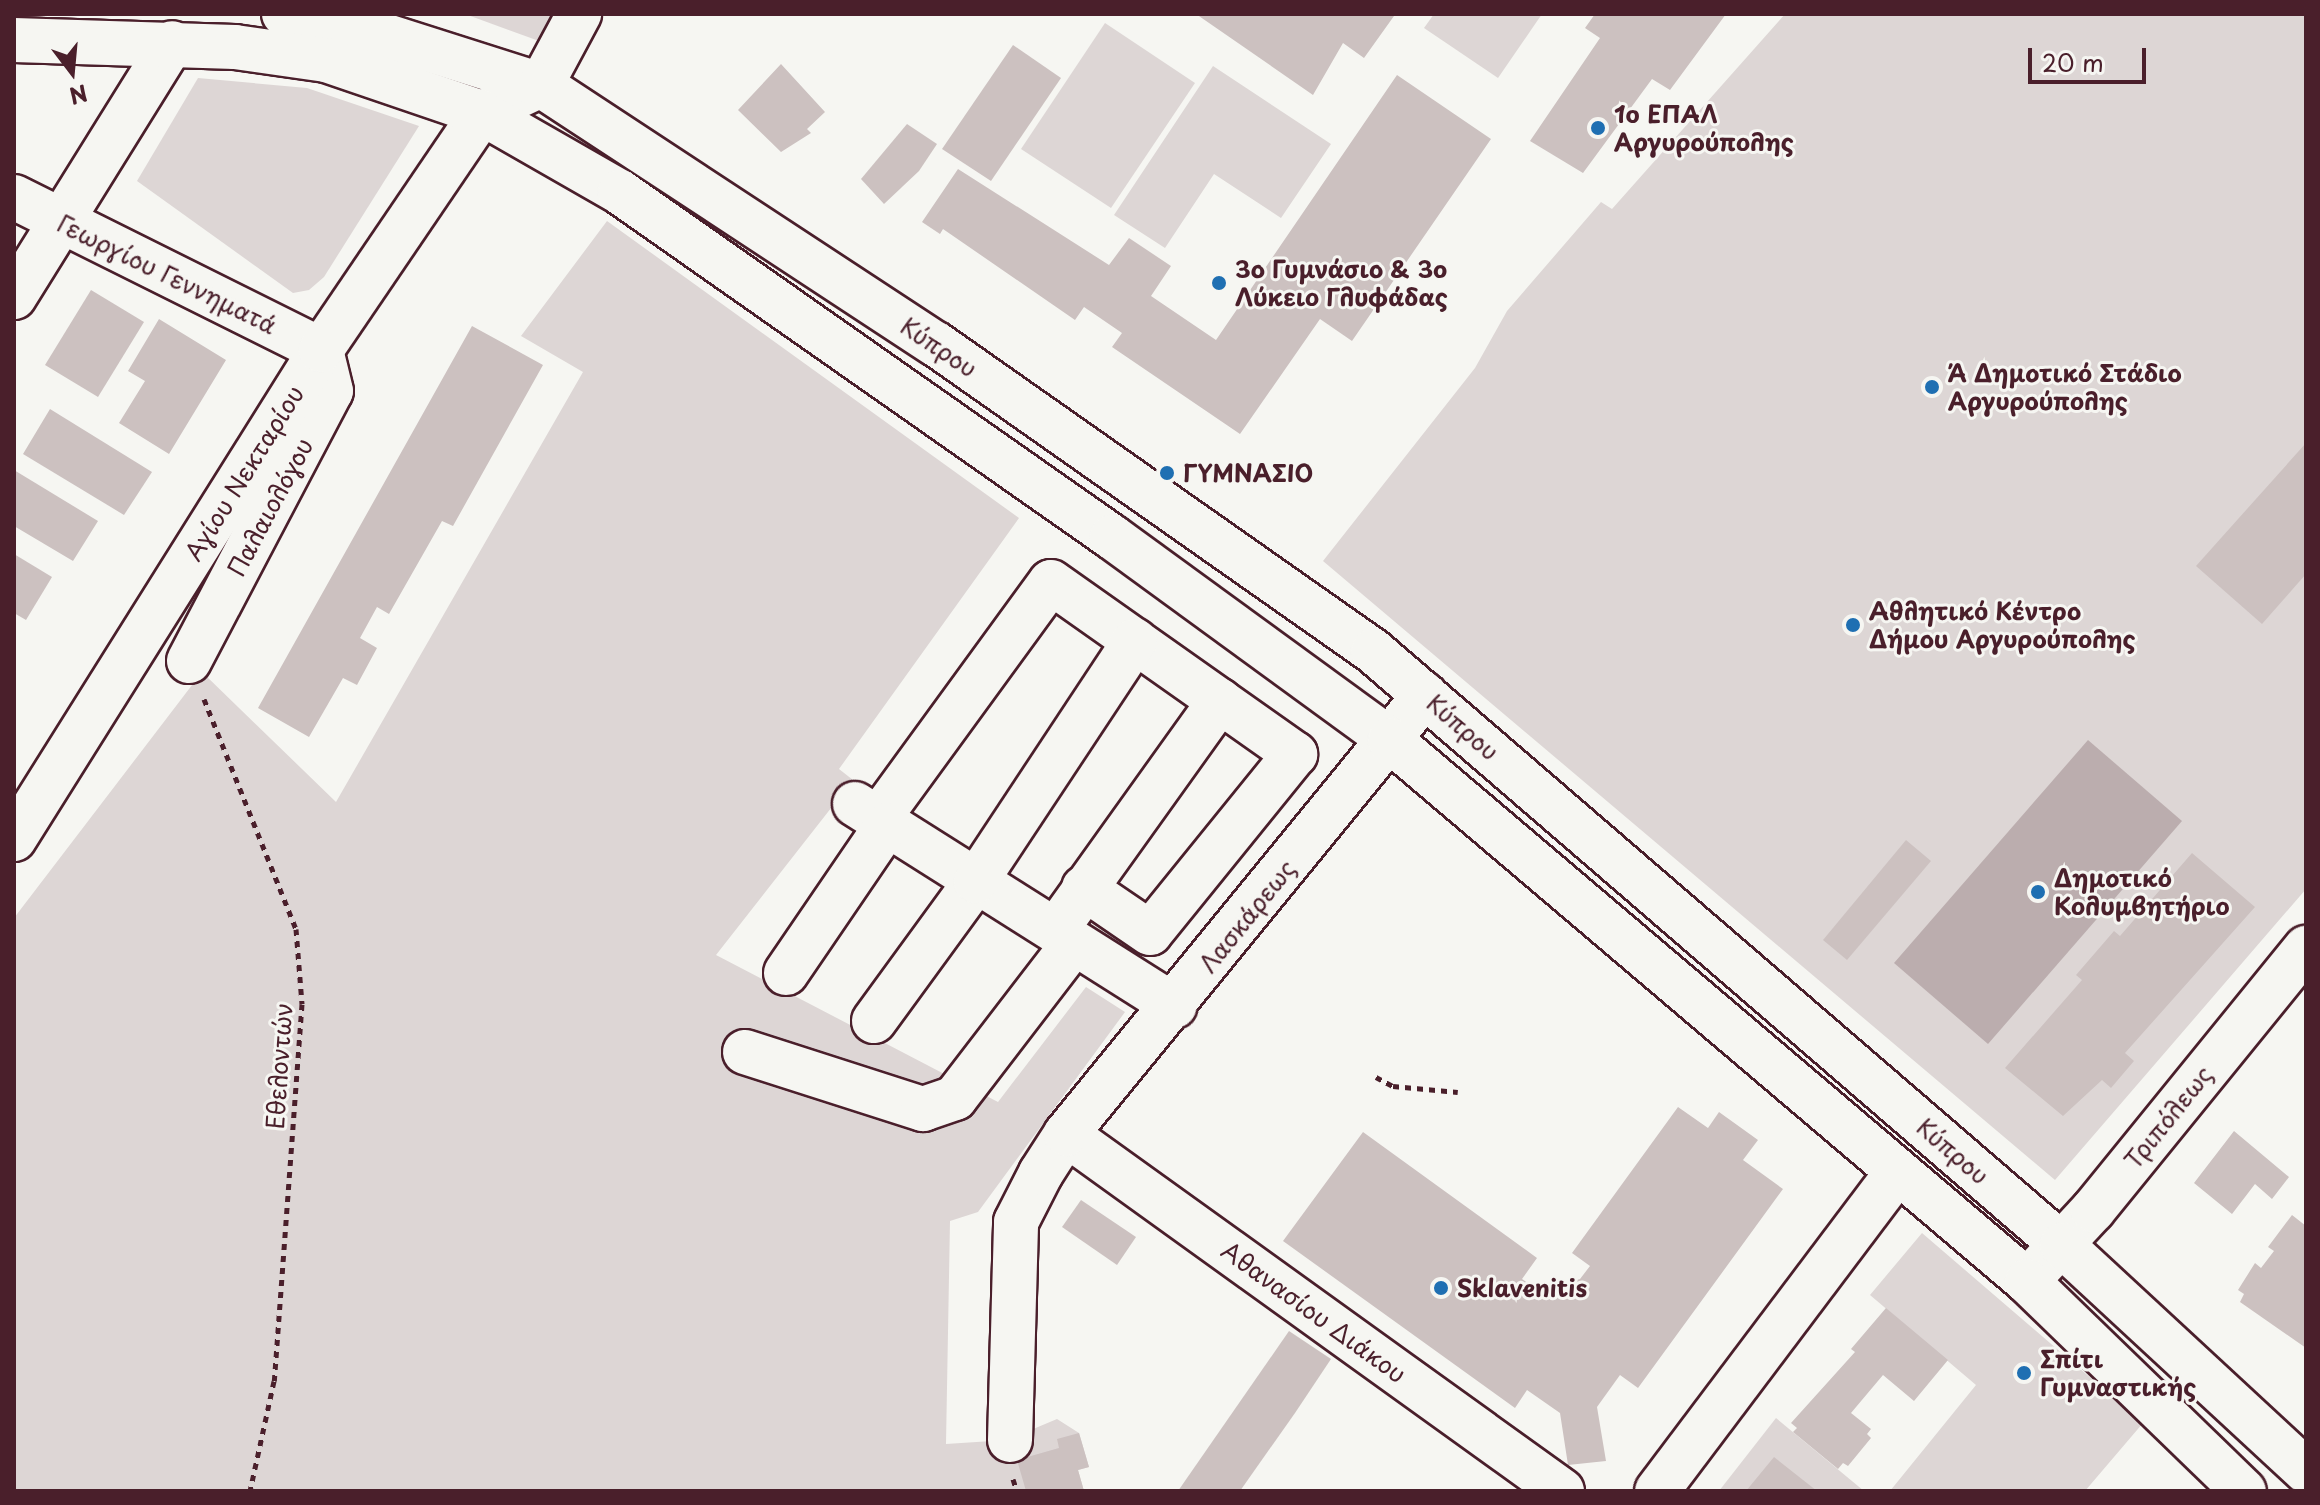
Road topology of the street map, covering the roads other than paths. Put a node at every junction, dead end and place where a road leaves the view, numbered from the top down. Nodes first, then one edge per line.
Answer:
1 (284, 14) edge
2 (579, 14) edge
3 (14, 40) edge
4 (172, 43) junction
5 (541, 85) junction
6 (482, 113) junction
7 (14, 197) edge
8 (61, 222) junction
9 (14, 297) edge
10 (321, 350) junction
11 (1135, 641) junction
12 (189, 661) road end
13 (1425, 695) junction
14 (1220, 701) junction
15 (1390, 740) junction
16 (873, 816) junction
17 (14, 839) edge
18 (976, 881) junction
19 (1084, 888) junction
20 (1065, 937) junction
21 (2306, 948) edge
22 (786, 973) dead end
23 (1174, 1006) junction
24 (874, 1021) dead end
25 (745, 1052) dead end
26 (1066, 1134) junction
27 (1897, 1172) junction
28 (2062, 1245) junction
29 (2027, 1281) junction
30 (1010, 1440) dead end
31 (2306, 1471) edge
32 (1511, 1476) edge
33 (1562, 1491) edge
34 (1657, 1491) edge
35 (2244, 1491) edge

1 - 5 main road
2 - 5 main road
3 - 4 main road
4 - 6 main road
4 - 8 main road
5 - 6 main road
5 - 13 main road, Κύπρου
6 - 10 main road, Αγίου Νεκταρίου
6 - 15 main road
7 - 8 main road, Γεωργίου Γεννηματά
8 - 9 main road
8 - 10 main road, Γεωργίου Γεννηματά
10 - 12 main road, Παλαιολόγου
10 - 17 main road, Αγίου Νεκταρίου
11 - 14 main road
11 - 16 main road
11 - 18 main road
13 - 15 main road, Λασκάρεως
13 - 28 main road, Κύπρου
14 - 19 main road
14 - 19 main road
15 - 23 main road, Λασκάρεως
15 - 27 main road
16 - 18 main road
16 - 22 main road
18 - 20 main road
18 - 24 main road
19 - 20 main road
20 - 23 main road
20 - 25 main road
21 - 28 main road, Τριπόλεως
23 - 26 main road, Λασκάρεως
26 - 30 main road, Λασκάρεως
26 - 32 main road, Αθανασίου Διάκου
27 - 29 main road
27 - 34 main road
28 - 29 main road, Τριπόλεως
28 - 31 main road, Κύπρου
29 - 35 main road
32 - 33 main road, Αθανασίου Διάκου

